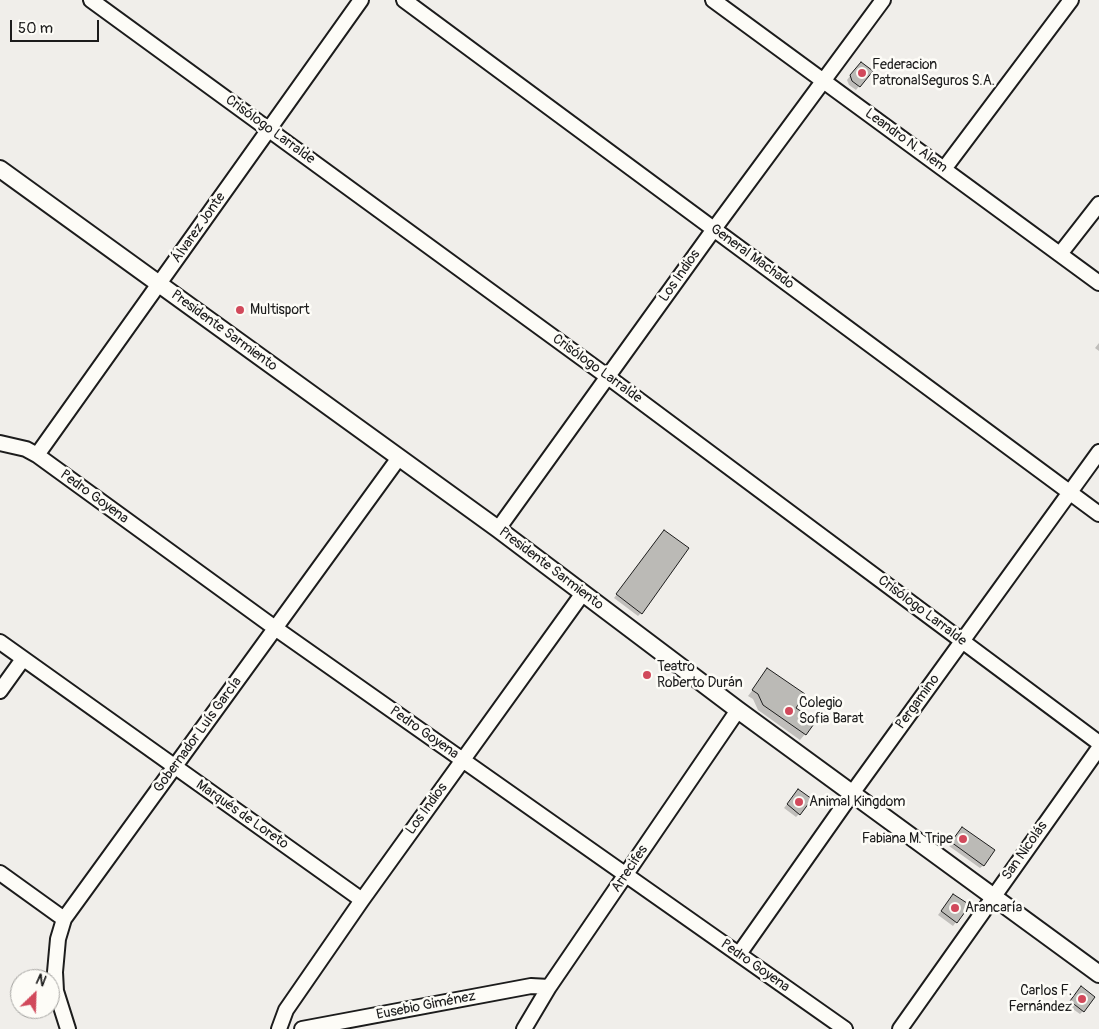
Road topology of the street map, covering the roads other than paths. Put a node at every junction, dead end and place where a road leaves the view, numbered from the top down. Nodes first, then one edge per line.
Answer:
1 (91, 0) edge
2 (361, 0) edge
3 (404, 0) edge
4 (713, 0) edge
5 (883, 0) edge
6 (1071, 0) edge
7 (824, 81) junction
8 (269, 129) junction
9 (0, 169) edge
10 (944, 169) junction
11 (1099, 204) edge
12 (714, 229) junction
13 (1060, 254) junction
14 (1099, 283) edge
15 (160, 284) junction
16 (608, 377) junction
17 (0, 443) edge
18 (1099, 452) edge
19 (38, 455) junction
20 (398, 459) junction
21 (1070, 492) junction
22 (1099, 514) edge
23 (498, 529) junction
24 (583, 593) junction
25 (274, 628) junction
26 (962, 641) junction
27 (0, 642) edge
28 (23, 659) junction
29 (0, 691) edge
30 (738, 710) junction
31 (1099, 743) edge
32 (1099, 748) edge
33 (462, 760) junction
34 (176, 768) junction
35 (853, 792) junction
36 (0, 873) edge
37 (625, 875) junction
38 (994, 896) junction
39 (362, 900) junction
40 (64, 920) junction
41 (739, 954) junction
42 (1099, 974) edge
43 (549, 988) junction
44 (68, 1029) edge
45 (279, 1029) edge
46 (302, 1029) edge
47 (524, 1029) edge
48 (845, 1029) edge
49 (900, 1029) edge

1 - 8 street, Crisólogo Larralde
2 - 8 street, Álvarez Jonte
3 - 12 street, General Machado
4 - 7 street, Leandro N. Alem
5 - 7 street, Los Indios
6 - 10 street
7 - 10 street, Leandro N. Alem
7 - 12 street, Los Indios
8 - 15 street, Álvarez Jonte
8 - 16 street, Crisólogo Larralde
9 - 15 main road, Presidente Sarmiento
10 - 13 street, Leandro N. Alem
11 - 13 street
12 - 16 street, Los Indios
12 - 21 street, General Machado
13 - 14 street, Leandro N. Alem
15 - 19 street, Álvarez Jonte
15 - 20 main road, Presidente Sarmiento
16 - 23 street, Los Indios
16 - 26 street, Crisólogo Larralde
17 - 19 street, Pedro Goyena
18 - 21 street, Pergamino
19 - 25 street, Pedro Goyena
20 - 23 main road, Presidente Sarmiento
20 - 25 street, Gobernador Luís García
21 - 22 street, General Machado
21 - 26 street, Pergamino
23 - 24 main road, Presidente Sarmiento
24 - 30 main road, Presidente Sarmiento
24 - 33 street, Los Indios
25 - 33 street, Pedro Goyena
25 - 34 street, Gobernador Luís García
26 - 31 street, Crisólogo Larralde
26 - 35 street, Pergamino
27 - 28 street, Marqués de Loreto
28 - 29 street
28 - 34 street, Marqués de Loreto
30 - 35 main road, Presidente Sarmiento
30 - 37 street, Arrecifes
32 - 38 street, San Nicolás
33 - 37 street, Pedro Goyena
33 - 39 street, Los Indios
34 - 39 street, Marqués de Loreto
34 - 40 street, Gobernador Luís García
35 - 38 main road, Presidente Sarmiento
35 - 41 street, Pergamino
36 - 40 street
37 - 41 street, Pedro Goyena
37 - 43 street, Arrecifes
38 - 42 main road, Presidente Sarmiento
38 - 49 street, San Nicolás
39 - 45 street, Los Indios
40 - 44 street, Gobernador Luís García
41 - 48 street, Pedro Goyena
43 - 46 street, Eusebio Giménez
43 - 47 street, Arrecifes

